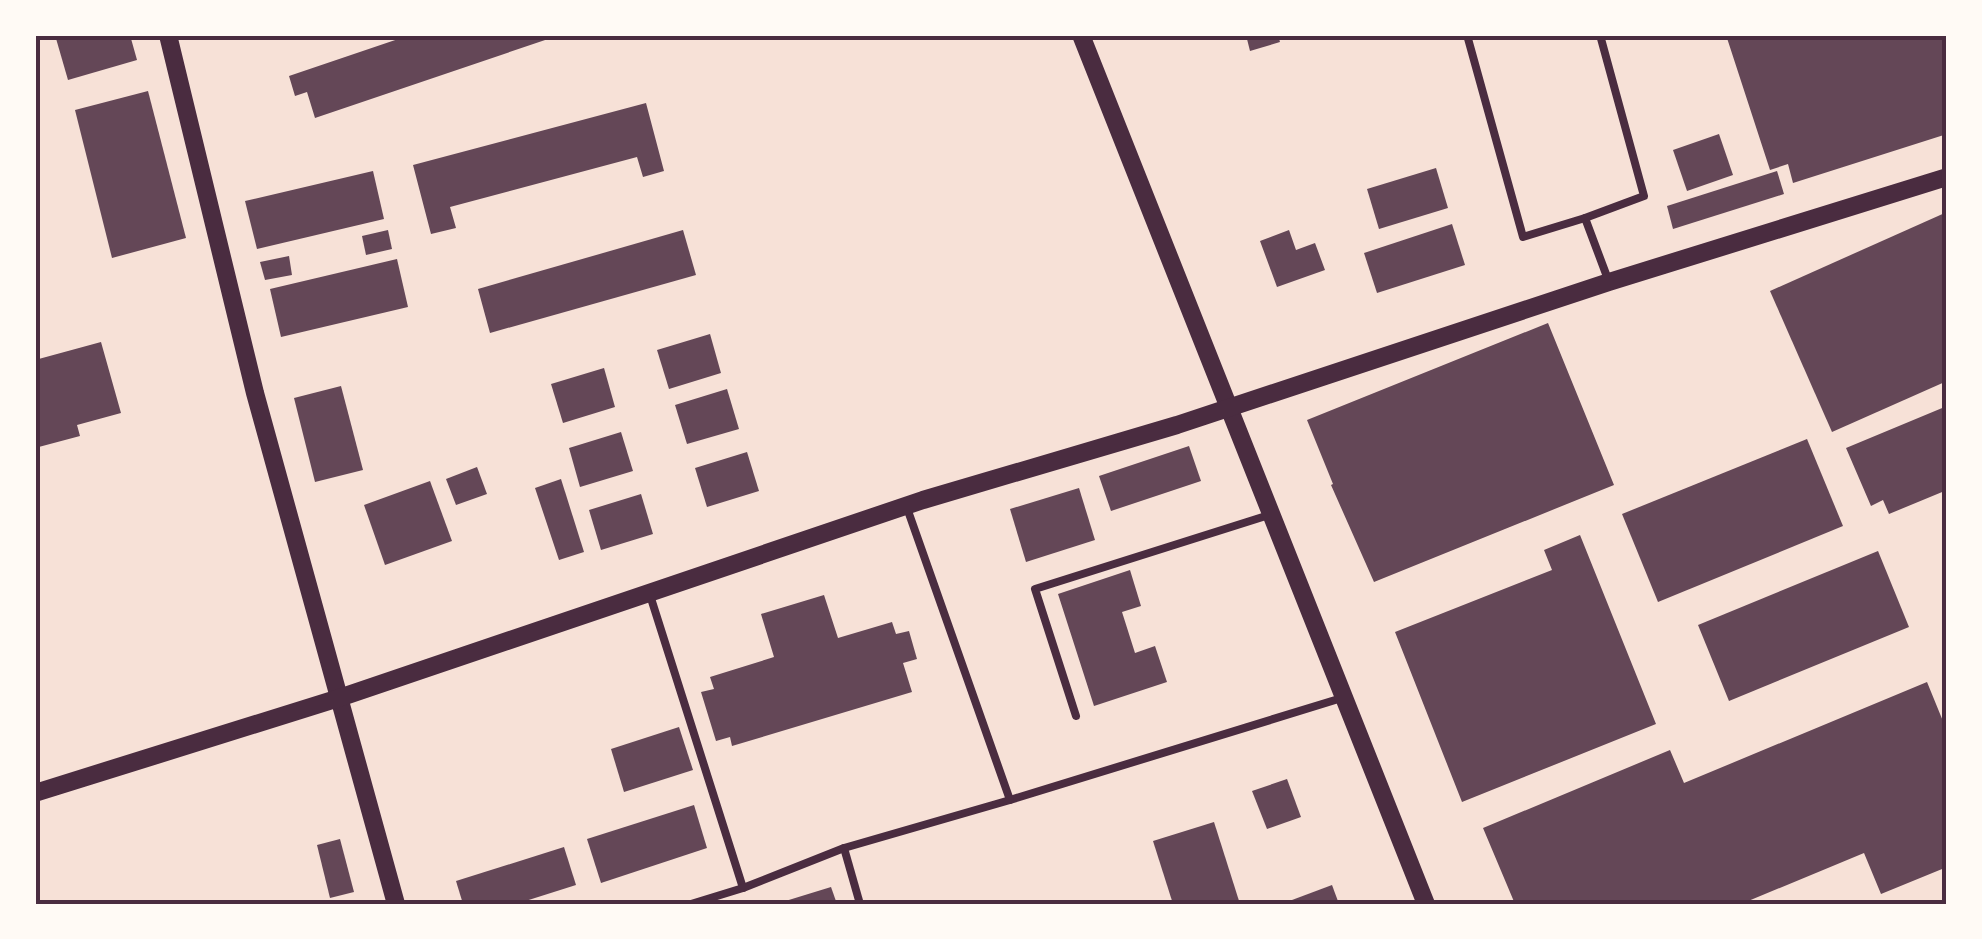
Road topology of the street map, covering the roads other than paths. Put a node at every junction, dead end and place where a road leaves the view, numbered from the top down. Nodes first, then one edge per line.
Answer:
1 (168, 35) edge
2 (1081, 35) edge
3 (1468, 35) edge
4 (1600, 35) edge
5 (1947, 177) edge
6 (1586, 218) junction
7 (1610, 282) junction
8 (1230, 406) junction
9 (906, 506) junction
10 (1273, 513) junction
11 (649, 592) junction
12 (1345, 697) junction
13 (339, 698) junction
14 (1076, 716) dead end
15 (35, 793) edge
16 (1010, 800) junction
17 (844, 848) junction
18 (743, 888) junction
19 (396, 904) edge
20 (691, 904) edge
21 (860, 904) edge
22 (1426, 904) edge

1 - 13 street
2 - 8 street
3 - 6 lane
4 - 6 lane
5 - 7 street
6 - 7 lane
7 - 8 street
8 - 9 street
8 - 10 street
9 - 11 street
9 - 16 lane
10 - 12 street
10 - 14 lane
11 - 13 street
11 - 18 lane
12 - 16 lane
12 - 22 street
13 - 15 street
13 - 19 street
16 - 17 lane
17 - 18 lane
17 - 21 lane
18 - 20 lane

